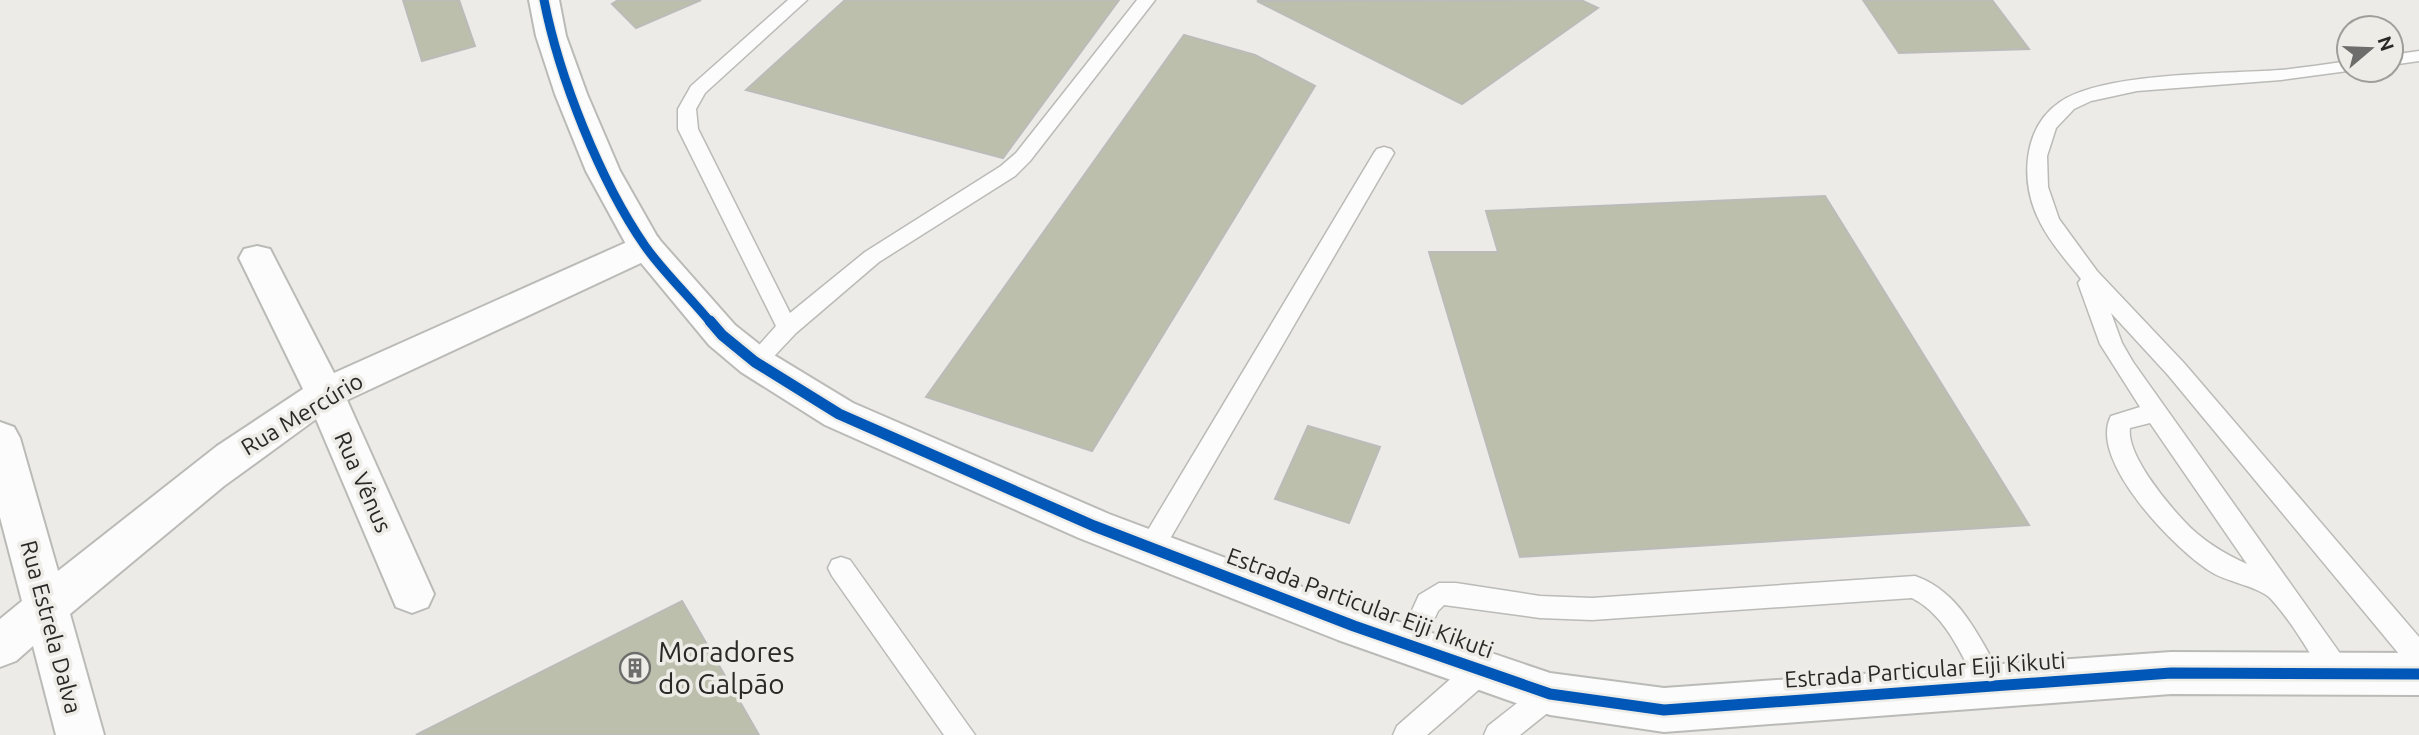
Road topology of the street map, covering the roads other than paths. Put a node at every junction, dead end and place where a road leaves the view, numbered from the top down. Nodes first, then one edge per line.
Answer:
1 (544, 0) edge
2 (799, 0) edge
3 (1146, 0) edge
4 (2335, 68) edge
5 (1384, 153) dead end
6 (645, 246) junction
7 (257, 258) dead end
8 (2085, 274) junction
9 (788, 327) junction
10 (755, 362) junction
11 (325, 394) junction
12 (2156, 412) junction
13 (0, 438) edge
14 (1151, 548) junction
15 (841, 568) dead end
16 (2279, 589) junction
17 (412, 594) dead end
18 (45, 607) junction
19 (1409, 645) junction
20 (0, 647) edge
21 (2419, 657) edge
22 (1481, 670) junction
23 (2419, 674) edge
24 (2339, 675) junction
25 (1992, 685) junction
26 (1550, 694) junction
27 (80, 735) edge
28 (961, 735) edge
29 (1407, 735) edge
30 (1498, 735) edge

1 - 6 street, Estrada Particular Eiji Kikuti
2 - 9 lane
3 - 9 lane
4 - 8 lane
5 - 14 lane
6 - 10 street, Estrada Particular Eiji Kikuti
6 - 11 street, Rua Mercúrio
7 - 11 street, Rua Vênus
8 - 12 lane
8 - 21 lane
9 - 10 lane
10 - 14 street, Estrada Particular Eiji Kikuti
11 - 17 street, Rua Vênus
11 - 18 street, Rua Mercúrio
12 - 16 lane
12 - 16 lane
13 - 18 street, Rua Estrela Dalva
14 - 19 street, Estrada Particular Eiji Kikuti
15 - 28 lane
16 - 24 lane
18 - 20 street, Rua Mercúrio
18 - 27 street, Rua Estrela Dalva
19 - 22 street, Estrada Particular Eiji Kikuti
19 - 25 lane
22 - 26 street, Estrada Particular Eiji Kikuti
22 - 29 lane
23 - 24 street, Estrada Particular Eiji Kikuti
24 - 25 street, Estrada Particular Eiji Kikuti
25 - 26 street, Estrada Particular Eiji Kikuti
26 - 30 lane

